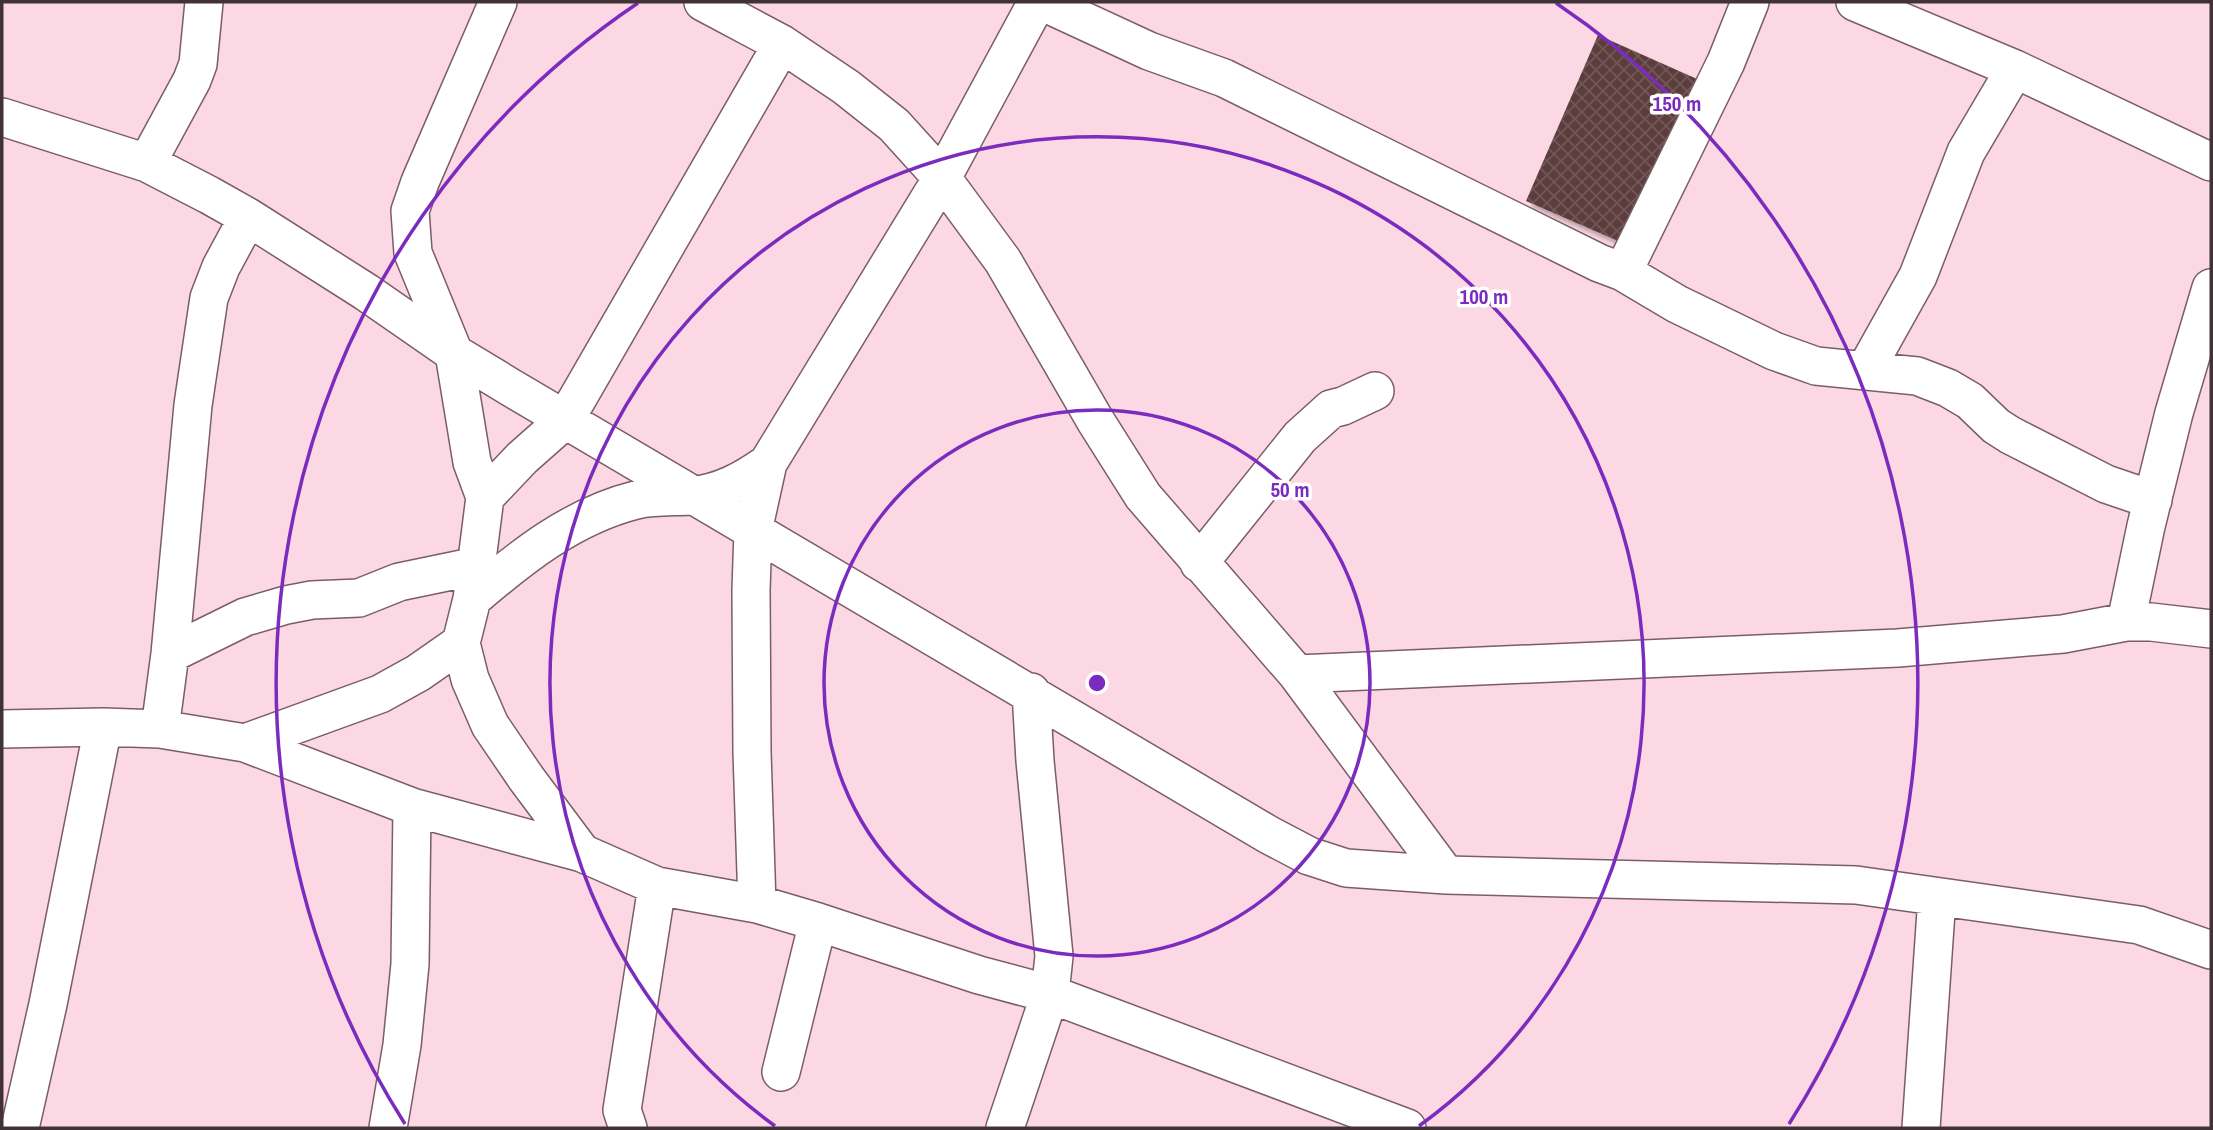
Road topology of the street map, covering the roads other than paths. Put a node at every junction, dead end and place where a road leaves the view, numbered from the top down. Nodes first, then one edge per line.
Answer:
1 (204, 2) edge
2 (498, 2) edge
3 (703, 2) edge
4 (1037, 2) edge
5 (1043, 2) edge
6 (1750, 2) edge
7 (1855, 2) edge
8 (782, 44) junction
9 (2015, 69) junction
10 (2, 117) edge
11 (2211, 162) edge
12 (147, 163) junction
13 (943, 178) junction
14 (248, 217) junction
15 (413, 253) junction
16 (1623, 272) junction
17 (2211, 289) edge
18 (366, 292) junction
19 (454, 353) junction
20 (1865, 371) junction
21 (1375, 391) dead end
22 (565, 420) junction
23 (768, 463) junction
24 (693, 495) junction
25 (485, 497) junction
26 (2153, 500) junction
27 (753, 531) junction
28 (1199, 562) junction
29 (474, 582) junction
30 (2126, 622) junction
31 (2211, 629) edge
32 (461, 643) junction
33 (170, 654) junction
34 (1297, 674) junction
35 (1031, 692) junction
36 (103, 727) junction
37 (2, 729) edge
38 (160, 729) junction
39 (245, 743) junction
40 (412, 807) junction
41 (582, 853) junction
42 (1446, 875) junction
43 (657, 886) junction
44 (1937, 897) junction
45 (757, 904) junction
46 (818, 922) junction
47 (2211, 950) edge
48 (1050, 994) junction
49 (781, 1072) dead end
50 (20, 1128) edge
51 (388, 1128) edge
52 (628, 1128) edge
53 (1005, 1128) edge
54 (1407, 1128) edge
55 (1921, 1128) edge

1 - 12 street
2 - 15 street
3 - 8 street
4 - 13 street
5 - 16 street
6 - 16 street
7 - 9 street
8 - 13 street
8 - 22 street
9 - 11 street
9 - 20 street
10 - 12 street
12 - 14 street
13 - 23 street
13 - 28 street
14 - 18 street
14 - 33 street
15 - 18 street
15 - 19 street
16 - 20 street
17 - 26 street
18 - 19 street
19 - 22 street
19 - 25 street
20 - 26 street
21 - 28 street
22 - 24 street
22 - 25 street
23 - 24 street
23 - 27 street
24 - 27 street
24 - 29 street
25 - 29 street
26 - 30 street
27 - 35 street
27 - 45 street
28 - 34 street
29 - 32 street
29 - 33 street
30 - 31 street
30 - 34 street
32 - 39 street
32 - 41 street
33 - 38 street
34 - 42 street
35 - 42 street
35 - 48 street
36 - 37 street
36 - 38 street
36 - 50 street
38 - 39 street
39 - 40 street
40 - 41 street
40 - 51 street
41 - 43 street
42 - 44 street
43 - 45 street
43 - 52 street
44 - 47 street
44 - 55 street
45 - 46 street
46 - 48 street
46 - 49 street
48 - 53 street
48 - 54 street

